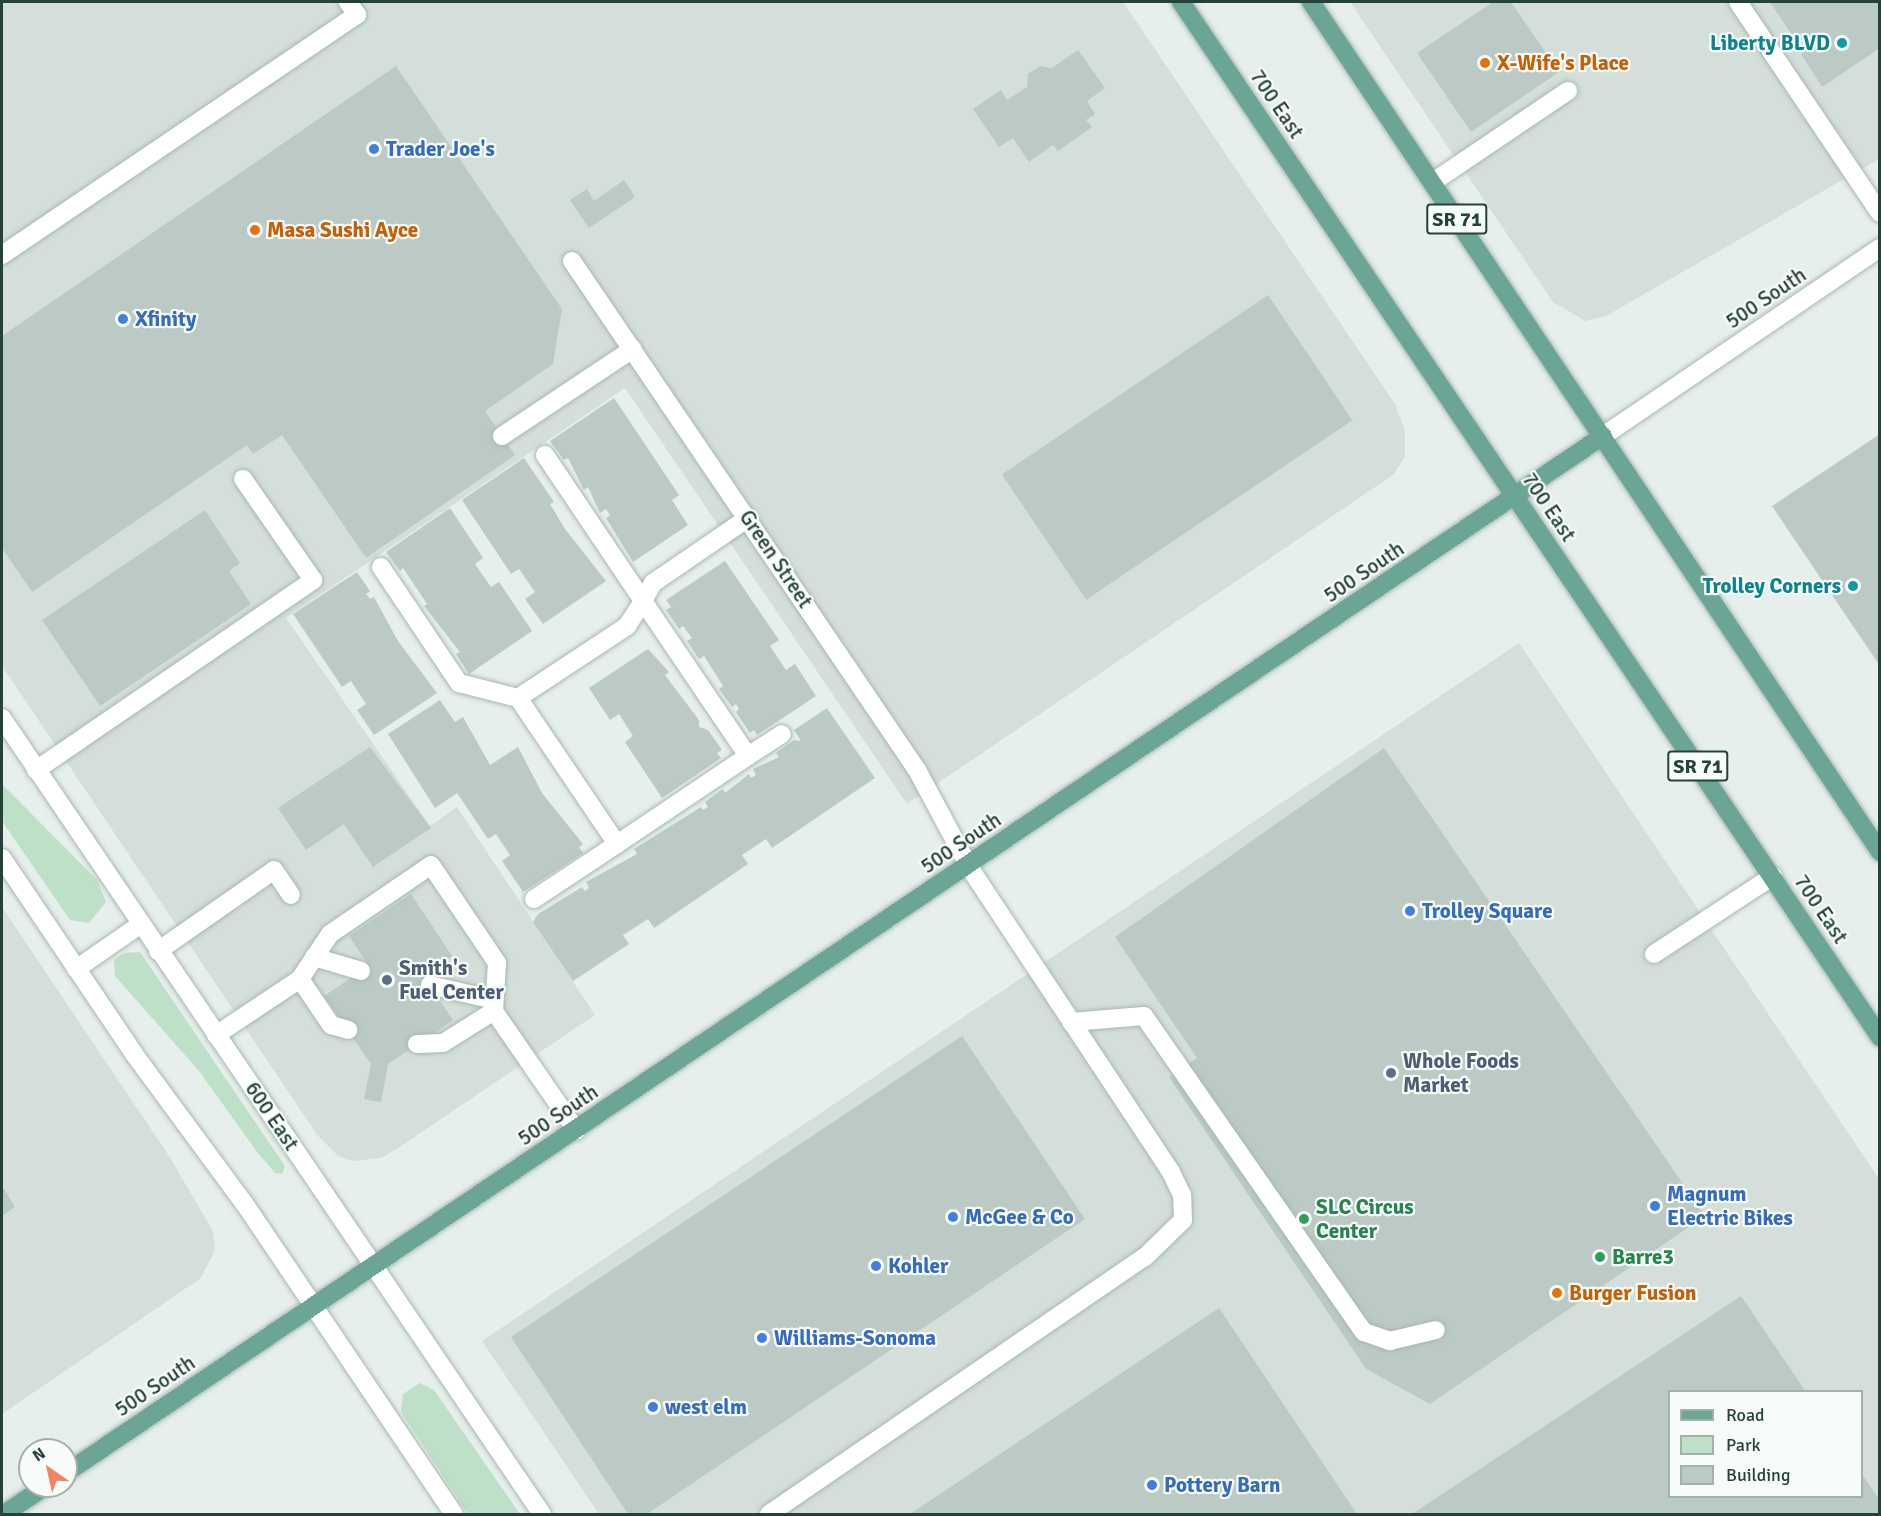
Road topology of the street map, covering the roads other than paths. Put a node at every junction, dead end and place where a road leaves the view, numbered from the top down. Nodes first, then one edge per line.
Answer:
1 (348, 2) edge
2 (1181, 2) edge
3 (1311, 2) edge
4 (1738, 2) edge
5 (1568, 91) dead end
6 (1433, 182) junction
7 (1880, 213) edge
8 (1880, 248) edge
9 (2, 255) edge
10 (572, 261) dead end
11 (633, 349) junction
12 (502, 436) dead end
13 (1603, 436) junction
14 (545, 455) dead end
15 (243, 479) dead end
16 (1515, 495) junction
17 (748, 518) junction
18 (381, 567) dead end
19 (643, 601) junction
20 (519, 698) junction
21 (2, 718) edge
22 (782, 734) dead end
23 (748, 756) junction
24 (36, 770) junction
25 (617, 844) junction
26 (1880, 852) edge
27 (2, 858) edge
28 (969, 865) junction
29 (1773, 876) junction
30 (291, 895) dead end
31 (534, 899) dead end
32 (141, 924) junction
33 (158, 951) junction
34 (1654, 954) dead end
35 (314, 957) junction
36 (76, 969) junction
37 (361, 971) dead end
38 (300, 979) junction
39 (430, 985) dead end
40 (494, 1005) junction
41 (1071, 1022) junction
42 (348, 1030) dead end
43 (216, 1035) junction
44 (1880, 1037) edge
45 (417, 1044) dead end
46 (576, 1130) junction
47 (374, 1266) junction
48 (314, 1306) junction
49 (1436, 1330) dead end
50 (78, 1465) edge
51 (29, 1498) edge
52 (4, 1515) edge
53 (453, 1515) edge
54 (542, 1515) edge
55 (769, 1515) edge

1 - 9 street
2 - 16 main road, 700 East / SR 71
3 - 6 main road, SR 71
4 - 7 street
5 - 6 street
6 - 13 main road, SR 71
8 - 13 street, 500 South
10 - 11 street, Green Street
11 - 12 street
11 - 17 street, Green Street
13 - 16 main road, 500 South
13 - 26 main road, SR 71
14 - 19 street
15 - 24 street
16 - 28 main road, 500 South
16 - 29 main road, 700 East / SR 71
17 - 19 street
17 - 28 street, Green Street
18 - 20 street
19 - 20 street
19 - 23 street
20 - 25 street
21 - 24 street, 600 East
22 - 23 street
23 - 25 street
24 - 32 street, 600 East
25 - 31 street
27 - 36 street
28 - 41 street, Green Street
28 - 46 main road, 500 South
29 - 34 street
29 - 44 main road, 700 East / SR 71
30 - 33 street
32 - 33 street, 600 East
32 - 36 street
33 - 43 street, 600 East
35 - 37 street
35 - 38 street
35 - 40 street
36 - 48 street
38 - 42 street
38 - 43 street
39 - 40 street
40 - 45 street
40 - 46 street
41 - 49 street
41 - 55 street, Green Street
43 - 47 street, 600 East
46 - 47 main road, 500 South
47 - 48 main road, 500 South
47 - 54 street, 600 East
48 - 50 main road, 500 South
48 - 53 street
51 - 52 main road

